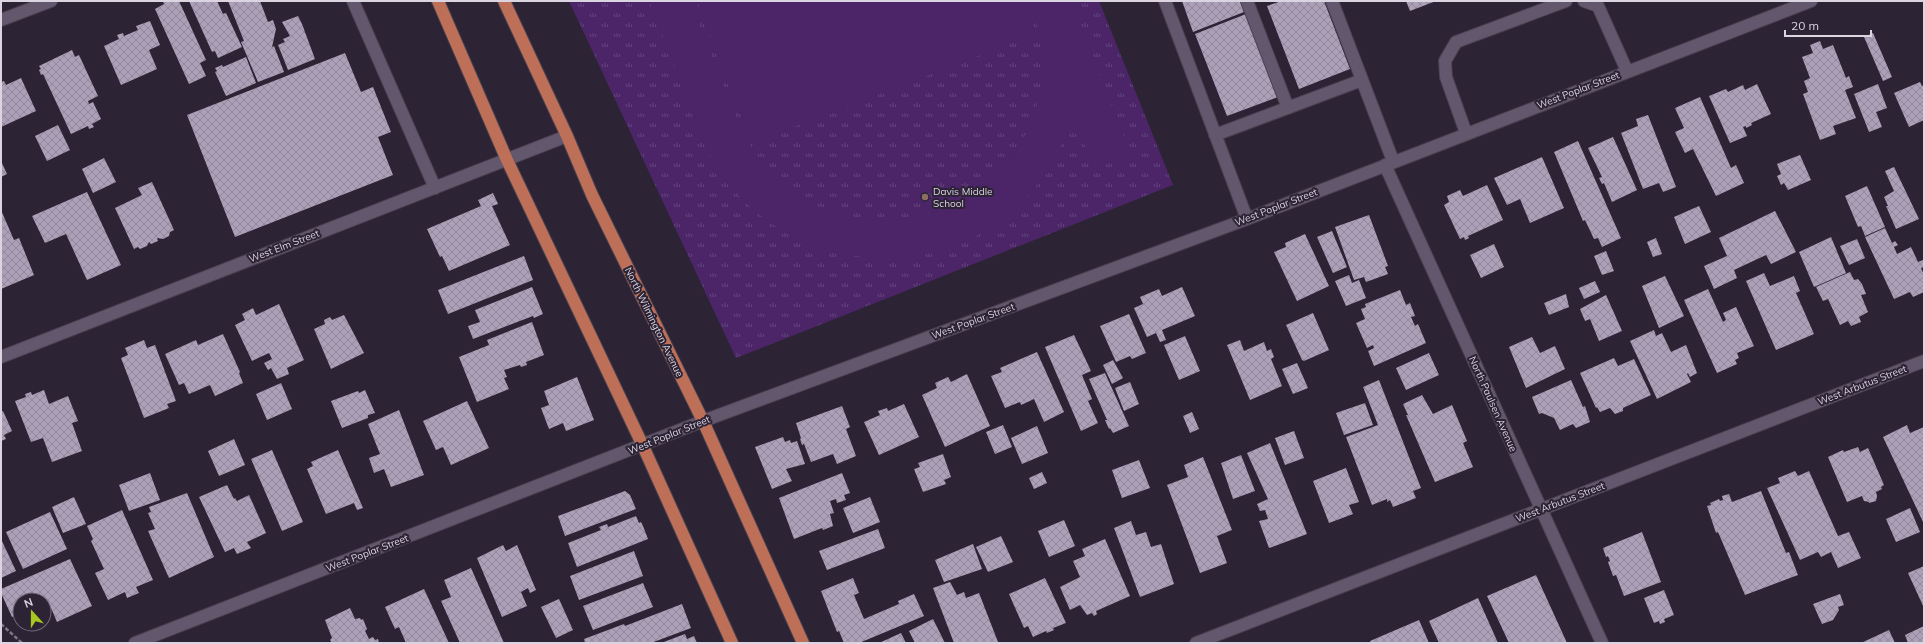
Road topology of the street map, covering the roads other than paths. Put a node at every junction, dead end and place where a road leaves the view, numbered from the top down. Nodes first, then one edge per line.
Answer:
1 (51, 1) edge
2 (353, 1) edge
3 (438, 1) edge
4 (504, 1) edge
5 (1165, 1) edge
6 (1247, 1) edge
7 (1332, 1) edge
8 (1566, 1) edge
9 (1584, 1) edge
10 (1811, 1) edge
11 (1, 20) edge
12 (1627, 71) junction
13 (1362, 80) junction
14 (1288, 108) junction
15 (1466, 134) junction
16 (1215, 135) junction
17 (567, 136) junction
18 (507, 160) junction
19 (1389, 163) junction
20 (435, 188) junction
21 (1247, 219) junction
22 (1, 357) edge
23 (1924, 361) edge
24 (703, 421) junction
25 (643, 446) junction
26 (1541, 509) junction
27 (135, 643) edge
28 (732, 643) edge
29 (803, 643) edge
30 (1196, 643) edge
31 (1602, 643) edge

1 - 11 street
2 - 20 street
3 - 18 main road
4 - 17 main road, North Wilmington Avenue
5 - 16 street
6 - 14 street
7 - 13 street, North Paulsen Avenue
8 - 15 street
9 - 12 street
10 - 12 street, West Poplar Street
12 - 15 street, West Poplar Street
13 - 14 street
13 - 19 street, North Paulsen Avenue
14 - 16 street
15 - 19 street, West Poplar Street
16 - 21 street
17 - 18 street, West Elm Street
17 - 24 main road, North Wilmington Avenue
18 - 20 street, West Elm Street
18 - 25 main road
19 - 21 street, West Poplar Street
19 - 26 street, North Paulsen Avenue
20 - 22 street, West Elm Street
21 - 24 street, West Poplar Street
23 - 26 street, West Arbutus Street
24 - 25 street, West Poplar Street
24 - 29 main road, North Wilmington Avenue
25 - 27 street, West Poplar Street
25 - 28 main road
26 - 30 street, West Arbutus Street
26 - 31 street, North Paulsen Avenue

